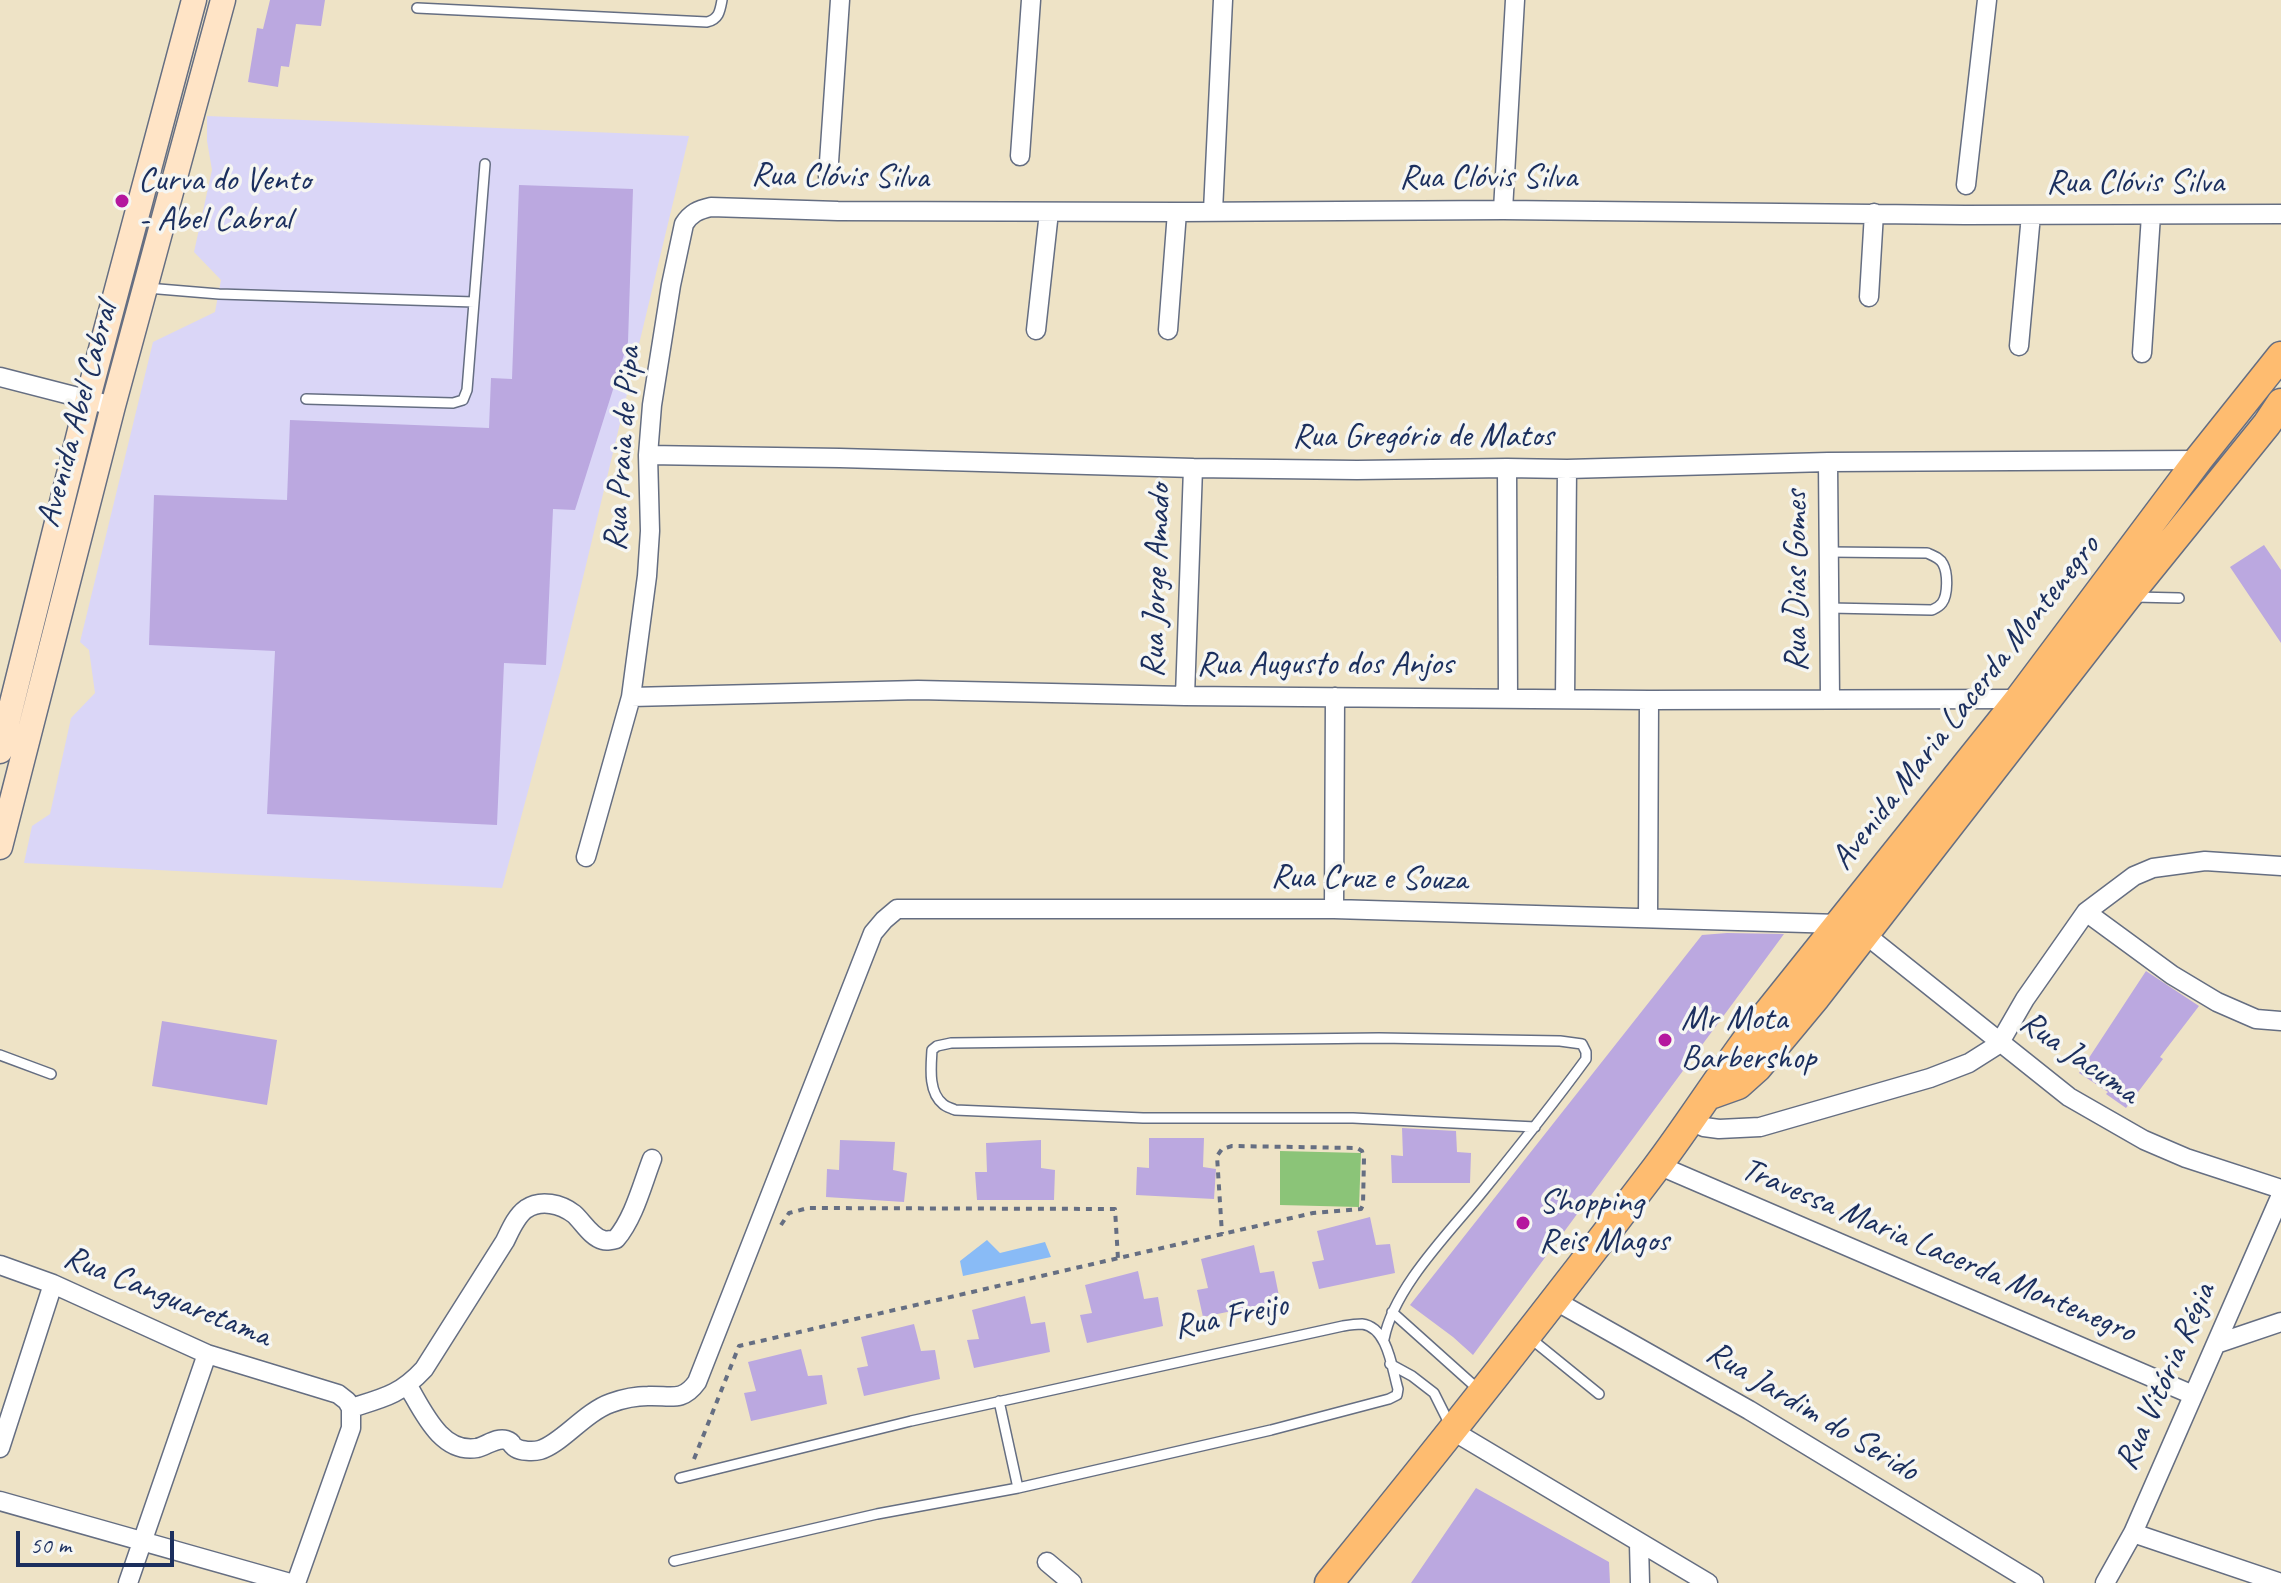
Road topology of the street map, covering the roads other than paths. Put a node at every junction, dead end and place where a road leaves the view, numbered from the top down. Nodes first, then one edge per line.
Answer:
1 (194, 0) edge
2 (223, 0) edge
3 (722, 0) edge
4 (840, 0) edge
5 (1031, 0) edge
6 (1223, 0) edge
7 (1515, 0) edge
8 (1987, 0) edge
9 (417, 8) dead end
10 (1020, 156) dead end
11 (485, 164) dead end
12 (828, 177) dead end
13 (1966, 185) dead end
14 (1503, 210) junction
15 (695, 211) joint
16 (1213, 211) junction
17 (1049, 212) junction
18 (1177, 212) junction
19 (1874, 213) junction
20 (2281, 214) edge
21 (2031, 215) junction
22 (2151, 215) junction
23 (147, 288) junction
24 (1869, 297) dead end
25 (474, 302) junction
26 (1036, 330) dead end
27 (1168, 330) dead end
28 (2019, 346) dead end
29 (2142, 353) dead end
30 (2281, 356) edge
31 (0, 377) edge
32 (88, 398) junction
33 (306, 399) dead end
34 (2281, 403) edge
35 (113, 406) junction
36 (648, 455) junction
37 (2198, 460) junction
38 (1828, 462) junction
39 (1193, 468) junction
40 (1507, 468) junction
41 (1567, 469) junction
42 (55, 529) junction
43 (81, 534) junction
44 (1828, 552) junction
45 (2127, 597) junction
46 (2179, 598) dead end
47 (1829, 608) junction
48 (8, 684) edge
49 (41, 692) junction
50 (1185, 696) junction
51 (631, 697) junction
52 (1335, 697) junction
53 (1508, 698) junction
54 (1565, 699) junction
55 (1830, 699) junction
56 (2019, 699) junction
57 (1649, 700) junction
58 (0, 751) edge
59 (0, 847) edge
60 (586, 857) dead end
61 (2281, 866) edge
62 (1334, 909) junction
63 (2086, 912) junction
64 (1648, 918) junction
65 (1839, 924) junction
66 (1866, 935) junction
67 (2281, 1021) edge
68 (1999, 1044) junction
69 (0, 1055) edge
70 (51, 1074) dead end
71 (1710, 1095) junction
72 (1690, 1121) junction
73 (1535, 1127) junction
74 (652, 1159) dead end
75 (1658, 1165) junction
76 (2281, 1189) edge
77 (2281, 1195) edge
78 (0, 1265) edge
79 (53, 1284) junction
80 (1554, 1300) junction
81 (1392, 1312) junction
82 (2281, 1322) edge
83 (1527, 1335) junction
84 (1384, 1339) junction
85 (2216, 1344) junction
86 (207, 1354) junction
87 (1390, 1364) junction
88 (408, 1386) junction
89 (1482, 1392) junction
90 (1599, 1394) dead end
91 (2193, 1395) junction
92 (999, 1401) junction
93 (351, 1408) junction
94 (1453, 1431) junction
95 (0, 1448) edge
96 (684, 1477) road end
97 (1018, 1488) junction
98 (0, 1501) edge
99 (2133, 1533) junction
100 (141, 1542) junction
101 (1639, 1544) junction
102 (674, 1561) dead end
103 (1047, 1562) dead end
104 (128, 1583) edge
105 (293, 1583) edge
106 (1072, 1583) edge
107 (1329, 1583) edge
108 (1640, 1583) edge
109 (1708, 1583) edge
110 (2034, 1583) edge
111 (2105, 1583) edge
112 (2281, 1583) edge

1 - 32 main road, Avenida Abel Cabral
2 - 23 main road, Avenida Abel Cabral
3 - 9 lane
4 - 12 street
5 - 10 street
6 - 16 street
7 - 14 street
8 - 13 street
11 - 25 lane
14 - 16 street, Rua Clóvis Silva
14 - 19 street, Rua Clóvis Silva
15 - 17 street, Rua Clóvis Silva
15 - 36 street, Rua Praia de Pipa
16 - 18 street, Rua Clóvis Silva
17 - 18 street, Rua Clóvis Silva
17 - 26 street
18 - 27 street
19 - 21 street, Rua Clóvis Silva
19 - 24 street
20 - 22 street, Rua Clóvis Silva
21 - 22 street, Rua Clóvis Silva
21 - 28 street
22 - 29 street
23 - 25 lane
23 - 35 main road, Avenida Abel Cabral
25 - 33 lane
30 - 37 main road, Avenida Maria Lacerda Montenegro
31 - 32 street
32 - 35 street
32 - 42 main road, Avenida Abel Cabral
34 - 45 main road, Avenida Maria Lacerda Montenegro
35 - 43 main road, Avenida Abel Cabral
36 - 39 street, Rua Gregório de Matos
36 - 51 street, Rua Praia de Pipa
37 - 38 street, Rua Gregório de Matos
37 - 56 main road, Avenida Maria Lacerda Montenegro
38 - 41 street, Rua Gregório de Matos
38 - 44 street, Rua Dias Gomes
39 - 40 street, Rua Gregório de Matos
39 - 50 street, Rua Jorge Amado
40 - 41 street, Rua Gregório de Matos
40 - 53 street
41 - 54 street
42 - 43 main road
42 - 48 main road, Avenida Abel Cabral
43 - 49 main road, Avenida Abel Cabral
44 - 47 street, Rua Dias Gomes
44 - 47 lane
45 - 46 lane
45 - 66 main road, Avenida Maria Lacerda Montenegro
47 - 55 street, Rua Dias Gomes
48 - 49 street
48 - 58 main road, Avenida Abel Cabral
49 - 59 main road, Avenida Abel Cabral
50 - 51 street, Rua Augusto dos Anjos
50 - 52 street, Rua Augusto dos Anjos
51 - 60 street, Rua Praia de Pipa
52 - 53 street, Rua Augusto dos Anjos
52 - 62 street
53 - 54 street, Rua Augusto dos Anjos
54 - 57 street, Rua Augusto dos Anjos
55 - 56 street, Rua Augusto dos Anjos
55 - 57 street, Rua Augusto dos Anjos
56 - 65 main road, Avenida Maria Lacerda Montenegro
57 - 64 street
61 - 63 street
62 - 64 street, Rua Cruz e Souza
62 - 88 street, Rua Cruz e Souza
63 - 67 street
63 - 68 street
64 - 65 street, Rua Cruz e Souza
65 - 71 main road, Avenida Maria Lacerda Montenegro
66 - 68 street, Rua Jacuma
66 - 71 main road, Avenida Maria Lacerda Montenegro
68 - 72 street
68 - 76 street, Rua Jacuma
69 - 70 lane
71 - 72 main road, Avenida Maria Lacerda Montenegro
72 - 75 main road, Avenida Maria Lacerda Montenegro
73 - 73 lane
73 - 81 lane
74 - 88 street
75 - 80 main road, Avenida Maria Lacerda Montenegro
75 - 91 street, Travessa Maria Lacerda Montenegro
77 - 85 street, Rua Vitória Régia
78 - 79 street, Rua Canguaretama
79 - 86 street, Rua Canguaretama
79 - 95 street
80 - 83 main road, Avenida Maria Lacerda Montenegro
80 - 110 street, Rua Jardim do Serido
81 - 84 lane
81 - 89 lane
82 - 85 street
83 - 89 main road, Avenida Maria Lacerda Montenegro
83 - 90 lane
84 - 87 lane
84 - 92 lane, Rua Freijo
85 - 91 street, Rua Vitória Régia
86 - 93 street, Rua Canguaretama
86 - 100 street
87 - 94 lane
87 - 97 lane
88 - 93 street
89 - 94 main road, Avenida Maria Lacerda Montenegro
91 - 99 street, Rua Vitória Régia
92 - 96 lane, Rua Freijo
92 - 97 lane
93 - 105 street
94 - 101 street
94 - 107 main road, Avenida Maria Lacerda Montenegro
97 - 102 lane
98 - 100 street
99 - 111 street, Rua Vitória Régia
99 - 112 street
100 - 104 street
100 - 105 street
101 - 108 street
101 - 109 street
103 - 106 street

